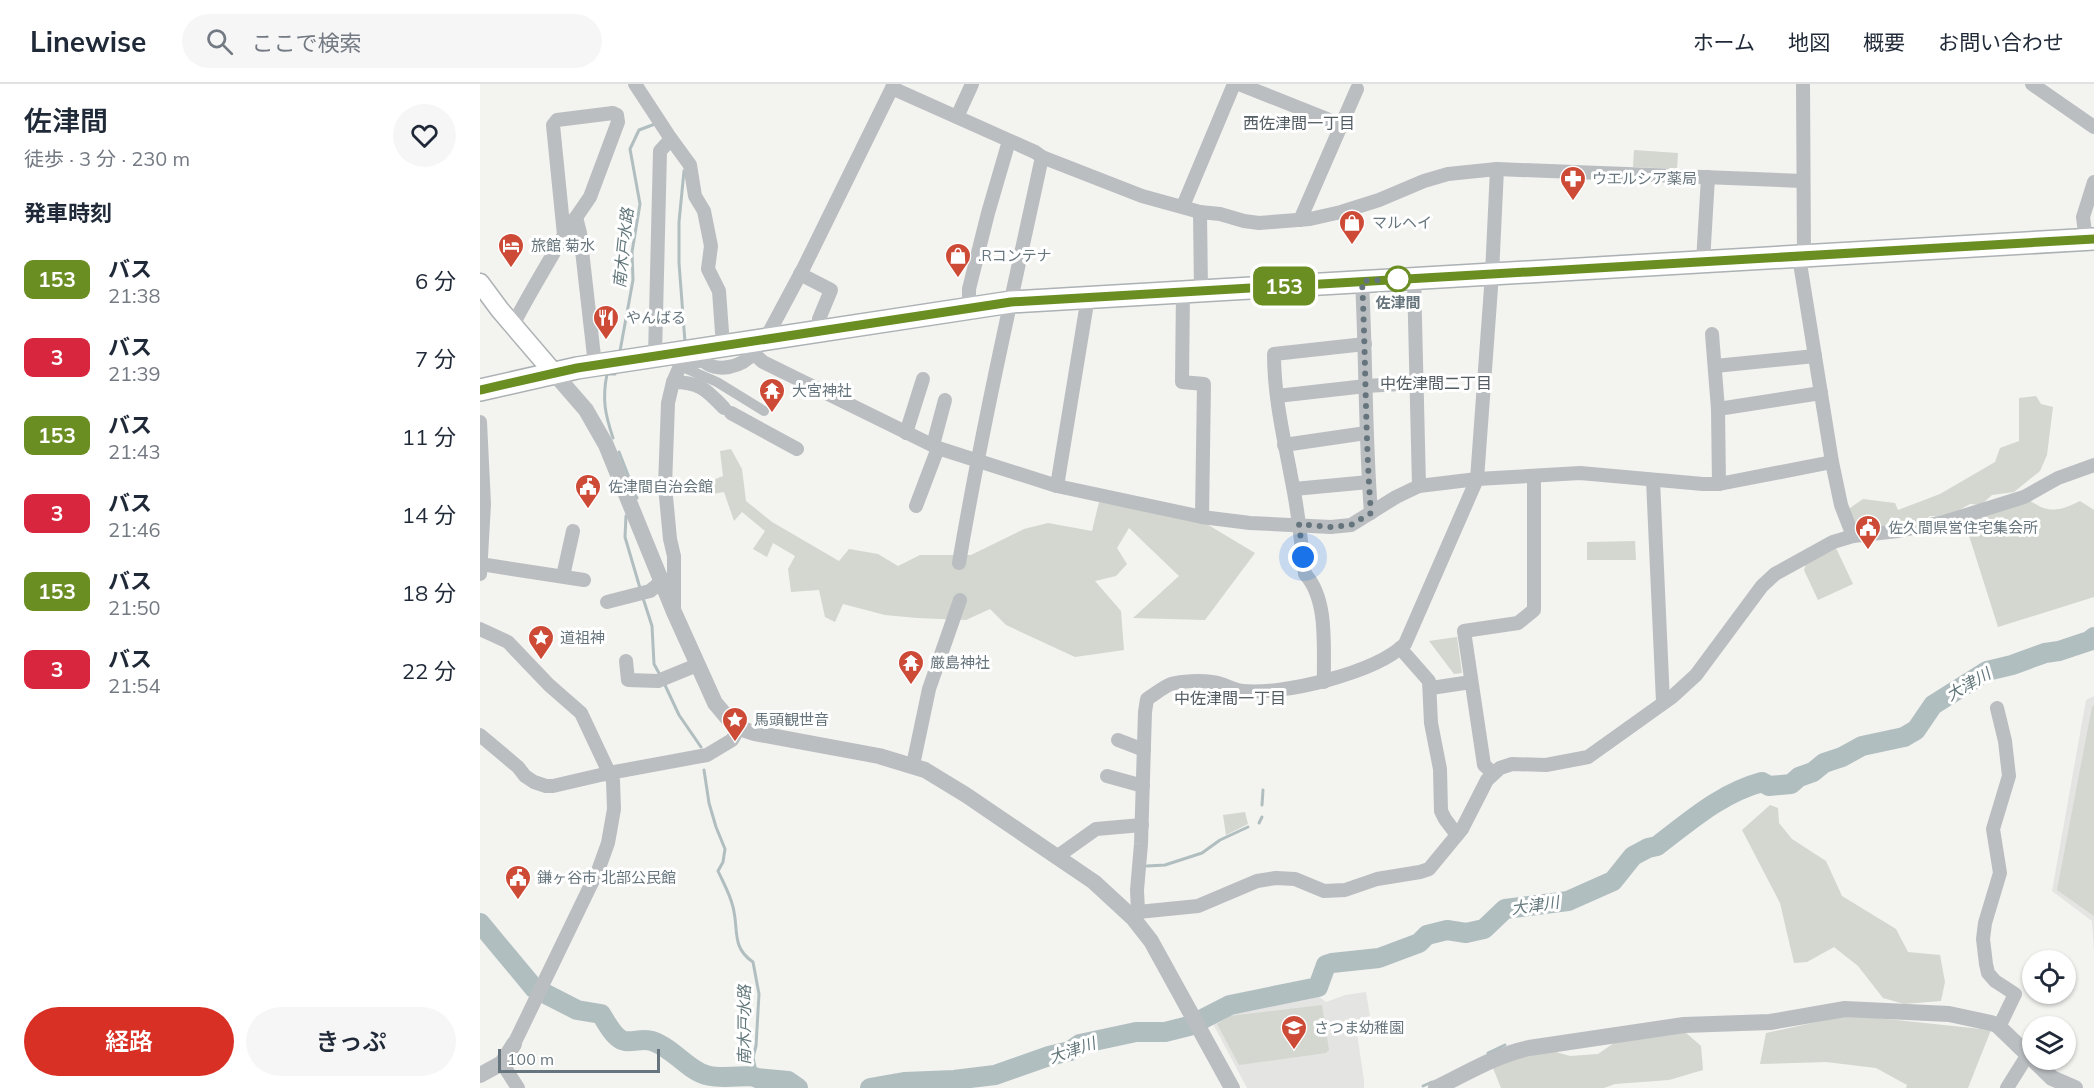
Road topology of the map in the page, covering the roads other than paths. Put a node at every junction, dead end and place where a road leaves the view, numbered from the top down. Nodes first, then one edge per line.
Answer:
1 (635, 84) edge
2 (972, 84) edge
3 (1234, 84) edge
4 (1239, 84) edge
5 (1803, 84) edge
6 (2032, 84) edge
7 (893, 86) edge
8 (1357, 89) dead end
9 (957, 117) junction
10 (1342, 125) junction
11 (2094, 127) edge
12 (671, 139) junction
13 (1009, 141) junction
14 (1042, 157) junction
15 (1497, 169) junction
16 (1708, 177) junction
17 (1803, 181) junction
18 (2094, 182) edge
19 (1183, 206) junction
20 (1200, 212) junction
21 (576, 217) junction
22 (1300, 220) junction
23 (564, 235) junction
24 (2090, 240) edge
25 (1804, 256) junction
26 (1703, 262) junction
27 (800, 274) junction
28 (1492, 274) junction
29 (1414, 278) junction
30 (1362, 281) junction
31 (480, 283) edge
32 (1192, 291) junction
33 (1088, 297) junction
34 (1011, 302) junction
35 (969, 308) junction
36 (513, 325) junction
37 (819, 332) junction
38 (1712, 334) dead end
39 (1365, 344) junction
40 (757, 345) junction
41 (723, 346) junction
42 (655, 356) junction
43 (1815, 356) junction
44 (595, 365) junction
45 (681, 366) junction
46 (1715, 366) junction
47 (553, 372) junction
48 (923, 379) dead end
49 (673, 382) junction
50 (1417, 383) junction
51 (1366, 386) junction
52 (480, 390) edge
53 (1821, 393) junction
54 (1277, 396) junction
55 (945, 400) dead end
56 (1718, 409) junction
57 (764, 411) dead end
58 (480, 422) edge
59 (906, 433) junction
60 (1366, 433) junction
61 (1284, 445) junction
62 (935, 447) junction
63 (796, 449) dead end
64 (976, 461) junction
65 (1832, 462) junction
66 (2094, 465) edge
67 (1534, 476) junction
68 (1477, 479) junction
69 (1653, 480) junction
70 (1368, 482) junction
71 (1719, 483) junction
72 (1057, 486) junction
73 (1419, 486) junction
74 (1294, 489) junction
75 (916, 506) dead end
76 (1371, 513) junction
77 (1202, 517) junction
78 (1299, 524) junction
79 (573, 531) dead end
80 (1853, 536) junction
81 (959, 563) dead end
82 (480, 564) edge
83 (480, 574) edge
84 (563, 576) junction
85 (584, 580) dead end
86 (662, 581) junction
87 (960, 600) dead end
88 (607, 602) dead end
89 (674, 612) junction
90 (480, 629) edge
91 (1400, 648) junction
92 (626, 661) dead end
93 (697, 665) junction
94 (1324, 682) junction
95 (1471, 682) junction
96 (1431, 688) junction
97 (1663, 702) junction
98 (1997, 708) dead end
99 (739, 728) junction
100 (480, 735) edge
101 (1119, 740) dead end
102 (1144, 750) junction
103 (913, 765) junction
104 (609, 773) junction
105 (1493, 773) junction
106 (1107, 776) dead end
107 (1143, 786) junction
108 (1142, 825) junction
109 (1457, 835) junction
110 (1058, 856) junction
111 (1136, 915) junction
112 (1997, 1025) junction
113 (514, 1044) joint
114 (2022, 1051) edge
115 (502, 1063) junction
116 (2022, 1064) edge
117 (2043, 1070) edge
118 (480, 1075) edge
119 (2066, 1087) edge
120 (518, 1088) edge
121 (1233, 1088) edge
122 (1436, 1088) edge
123 (2007, 1088) edge

1 - 12 street
2 - 9 street
3 - 19 street
4 - 10 street
5 - 17 street
6 - 11 street
7 - 9 street
7 - 27 street
8 - 10 street
9 - 13 street
10 - 22 street
12 - 41 street
12 - 42 street
13 - 14 street
13 - 35 street
14 - 19 street
14 - 34 street
15 - 16 street
15 - 22 street
15 - 28 street
16 - 17 street
16 - 26 street
17 - 25 street
18 - 24 street
19 - 20 street
20 - 22 street
20 - 32 street
21 - 23 street
21 - 23 street
21 - 44 street
23 - 36 street
24 - 25 main road
25 - 26 main road
25 - 43 street
26 - 28 main road
27 - 37 street
27 - 40 street
28 - 29 main road
28 - 68 street
29 - 30 main road
29 - 50 street
30 - 32 main road
30 - 39 street
31 - 36 main road
32 - 33 main road
32 - 77 street
33 - 34 main road
33 - 72 street
34 - 35 main road
34 - 64 street
35 - 37 main road
36 - 47 main road
37 - 40 main road
38 - 46 street
39 - 51 street
39 - 54 street
40 - 41 main road
40 - 45 street
40 - 59 street
41 - 42 main road
42 - 44 main road
43 - 46 street
43 - 53 street
44 - 47 main road
45 - 49 street
45 - 57 street
46 - 56 street
47 - 52 main road
47 - 86 street
48 - 59 street
49 - 63 street
49 - 89 street
50 - 51 street
50 - 73 street
51 - 54 street
51 - 60 street
53 - 56 street
53 - 65 street
54 - 61 street
55 - 62 street
56 - 71 street
58 - 82 street
59 - 62 street
60 - 61 street
60 - 70 street
61 - 74 street
62 - 64 street
62 - 75 street
64 - 72 street
64 - 81 street
65 - 71 street
65 - 80 street
66 - 80 street
67 - 68 street
67 - 69 street
67 - 95 street
68 - 73 street
68 - 91 street
69 - 71 street
69 - 97 street
70 - 74 street
70 - 76 street
72 - 77 street
73 - 76 street
74 - 78 street
76 - 78 street
77 - 78 street
78 - 94 street
79 - 84 street
80 - 97 street
82 - 83 street
82 - 84 street
84 - 85 street
86 - 88 street
86 - 89 street
87 - 103 street
89 - 93 street
90 - 104 street
91 - 94 street
91 - 96 street
92 - 93 street
93 - 99 street
94 - 102 street
95 - 96 street
95 - 105 street
96 - 109 street
97 - 105 street
98 - 112 street
99 - 103 street
99 - 104 street
100 - 104 street
101 - 102 street
102 - 107 street
103 - 110 street
104 - 113 street
105 - 109 street
106 - 107 street
107 - 108 street
108 - 110 street
108 - 111 street
109 - 111 street
110 - 111 street
111 - 121 street
112 - 114 street
112 - 122 street
113 - 115 street
115 - 118 street
115 - 120 street
116 - 123 street
117 - 119 street

